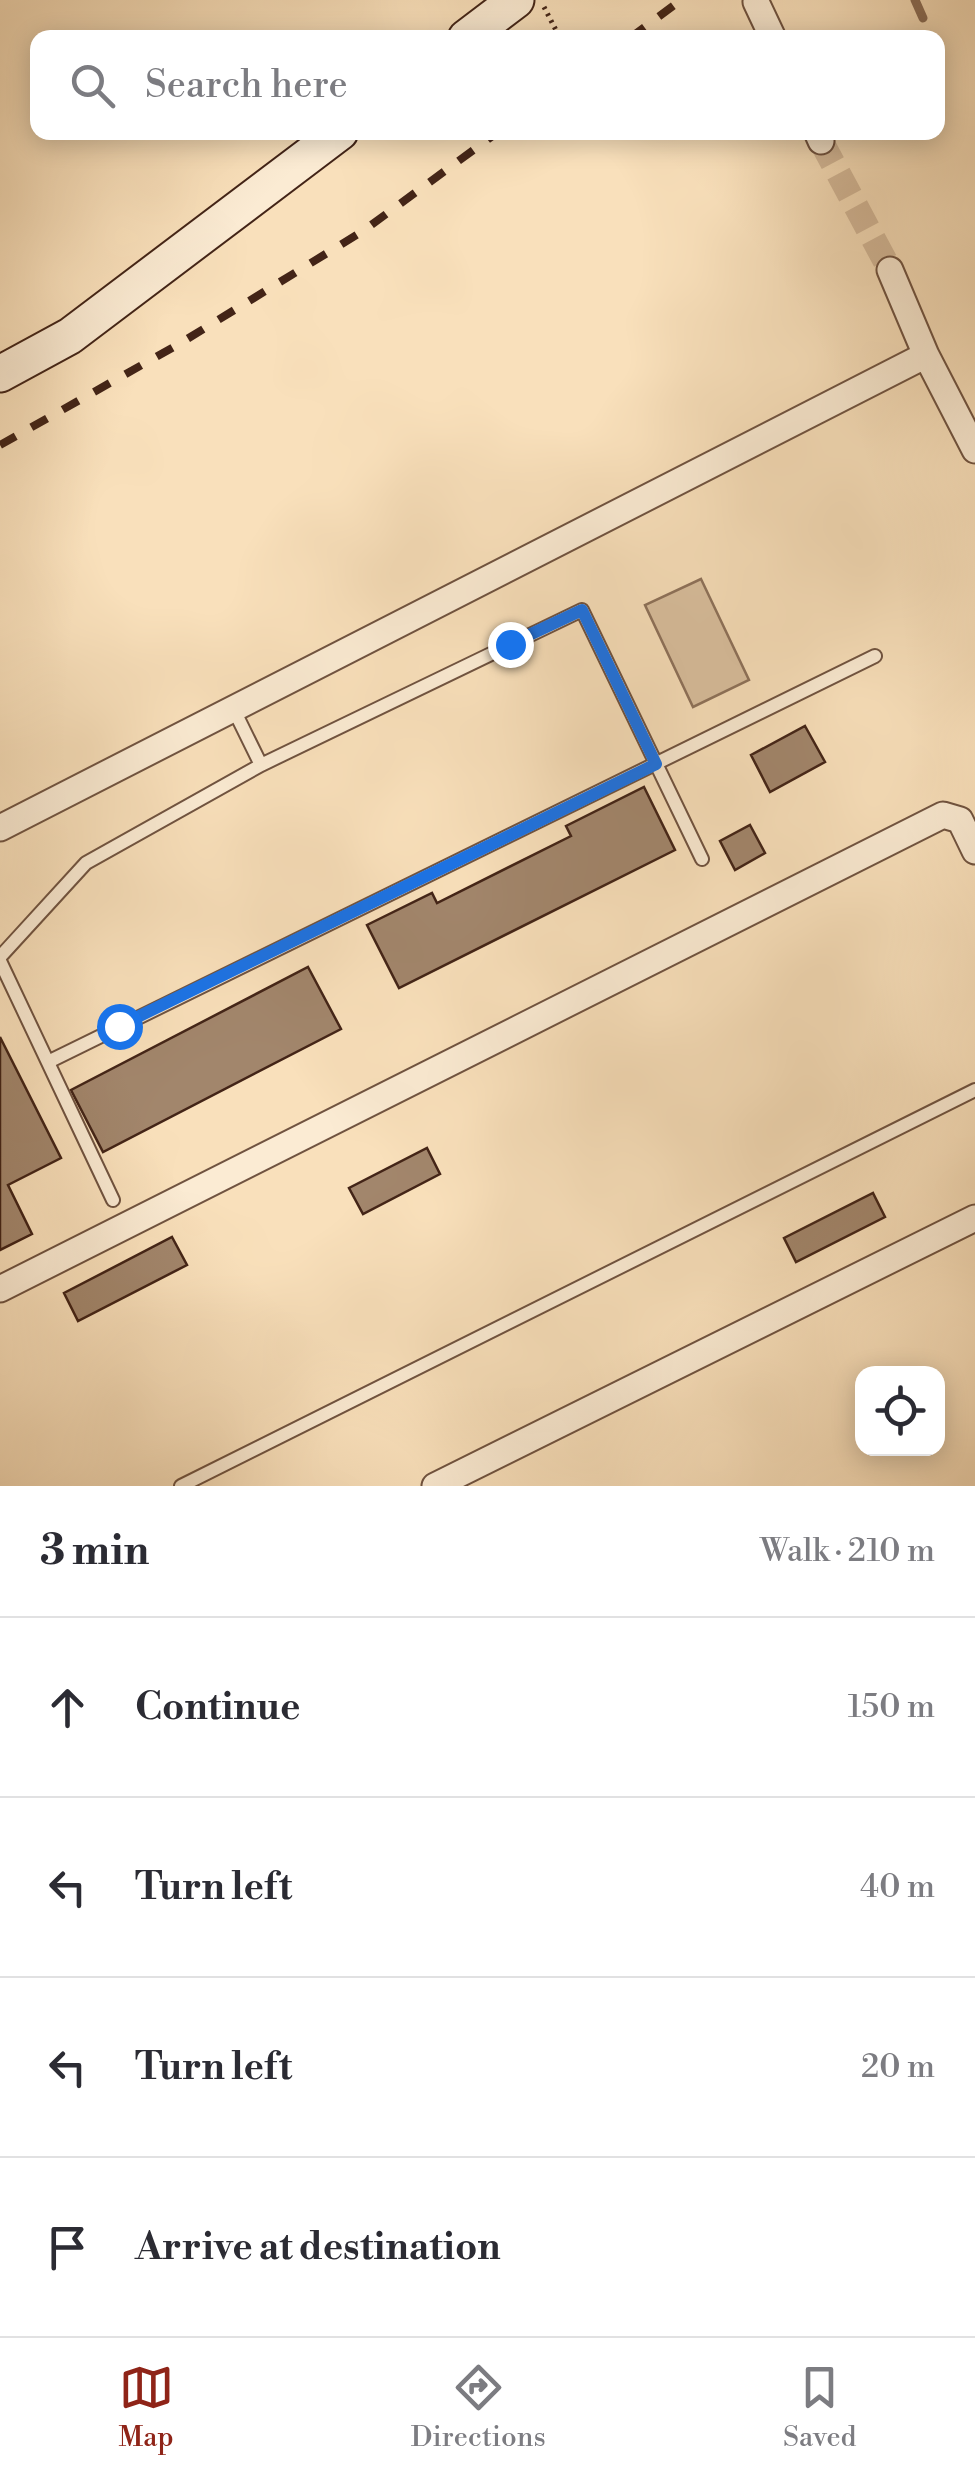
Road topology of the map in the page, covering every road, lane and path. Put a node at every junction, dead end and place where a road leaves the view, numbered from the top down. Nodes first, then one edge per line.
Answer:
1 (516, 0) edge
2 (540, 0) edge
3 (756, 2) edge
4 (477, 30) edge
5 (556, 30) edge
6 (769, 30) edge
7 (329, 140) edge
8 (890, 270) tunnel mouth
9 (926, 354) junction
10 (0, 374) edge
11 (975, 450) edge
12 (875, 656) dead end
13 (234, 710) junction
14 (656, 764) junction
15 (261, 766) junction
16 (0, 828) edge
17 (975, 852) edge
18 (702, 860) dead end
19 (0, 959) edge
20 (48, 1062) junction
21 (975, 1090) edge
22 (112, 1200) dead end
23 (975, 1218) edge
24 (0, 1288) edge
25 (181, 1486) edge
26 (435, 1486) edge

1 - 4 street
2 - 5 path
3 - 6 street
7 - 10 street
8 - 9 street
9 - 11 street
9 - 13 street
12 - 14 lane
13 - 15 lane
13 - 16 street
14 - 15 lane
14 - 18 lane
14 - 20 lane
15 - 19 lane
17 - 24 street
19 - 20 lane
20 - 22 lane
21 - 25 lane
23 - 26 street

